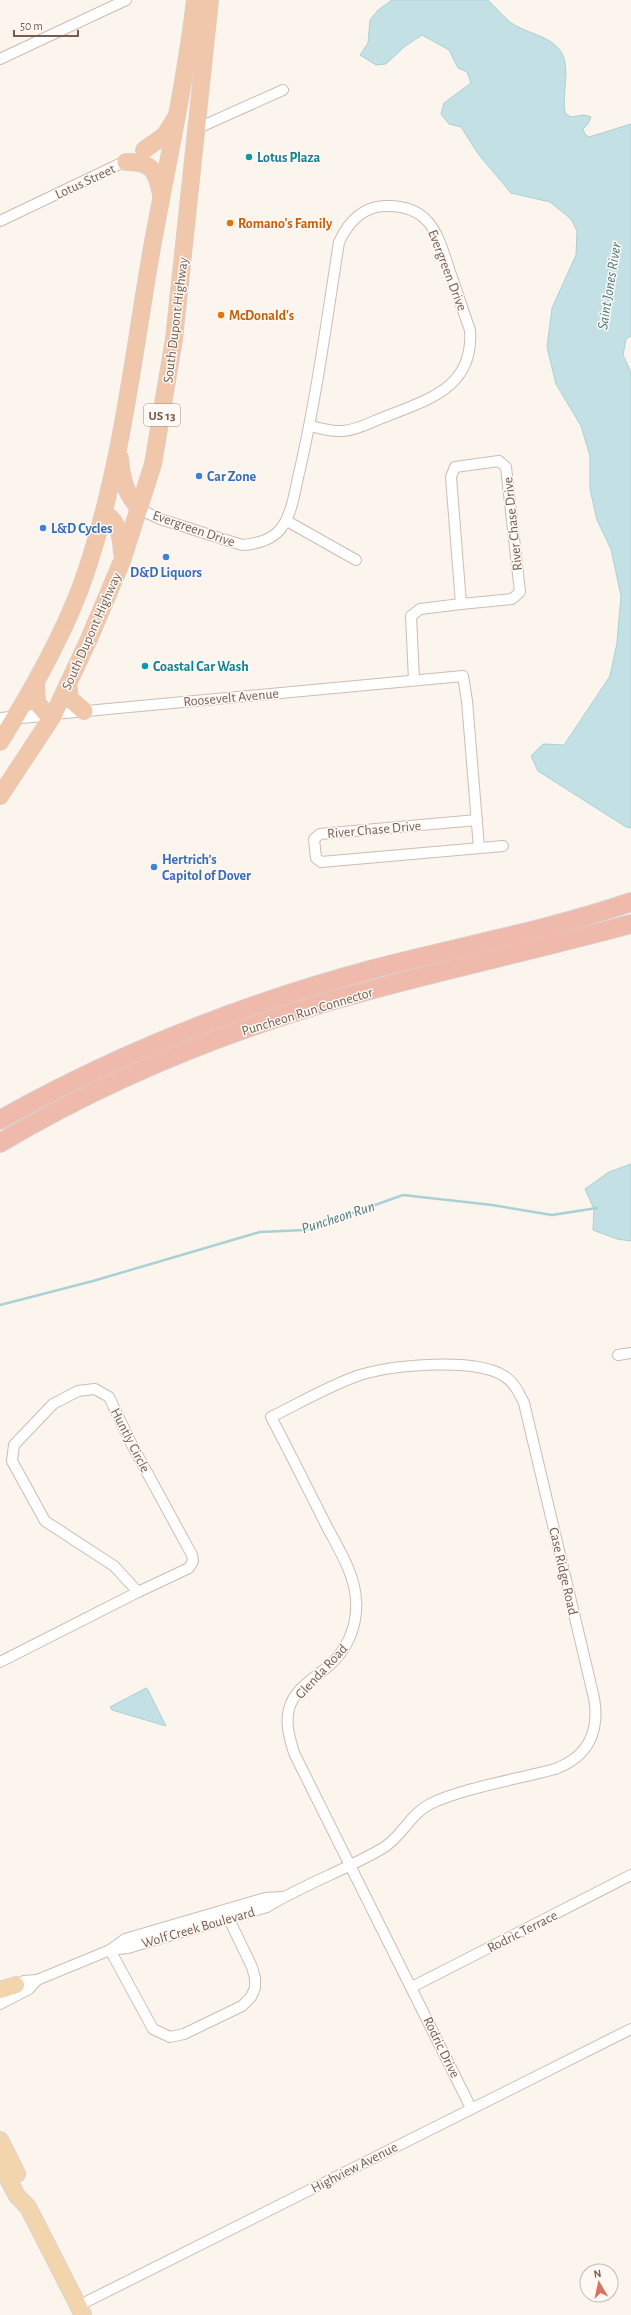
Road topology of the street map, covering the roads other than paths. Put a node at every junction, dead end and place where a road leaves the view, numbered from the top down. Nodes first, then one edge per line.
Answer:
1 (126, 0) edge
2 (195, 0) edge
3 (210, 0) edge
4 (0, 59) edge
5 (283, 90) dead end
6 (177, 116) junction
7 (196, 129) junction
8 (172, 148) junction
9 (144, 150) junction
10 (126, 162) junction
11 (162, 198) junction
12 (187, 214) junction
13 (0, 221) edge
14 (310, 426) junction
15 (120, 438) junction
16 (139, 509) junction
17 (104, 513) junction
18 (287, 521) junction
19 (356, 560) dead end
20 (122, 561) junction
21 (461, 604) junction
22 (414, 680) junction
23 (36, 682) junction
24 (68, 684) junction
25 (84, 711) junction
26 (50, 714) junction
27 (8, 718) edge
28 (0, 742) edge
29 (0, 796) edge
30 (477, 820) junction
31 (504, 846) dead end
32 (479, 848) junction
33 (631, 902) edge
34 (631, 924) edge
35 (0, 1120) edge
36 (0, 1143) edge
37 (631, 1353) edge
38 (618, 1355) dead end
39 (271, 1417) joint
40 (138, 1592) junction
41 (0, 1662) edge
42 (352, 1865) junction
43 (631, 1875) edge
44 (227, 1915) junction
45 (110, 1950) junction
46 (37, 1980) junction
47 (16, 1985) junction
48 (412, 1987) junction
49 (0, 1990) edge
50 (0, 1993) edge
51 (0, 2004) edge
52 (631, 2029) edge
53 (471, 2108) junction
54 (0, 2140) edge
55 (0, 2164) edge
56 (28, 2207) junction
57 (81, 2310) edge

1 - 4 street
2 - 6 highway, South Dupont Highway / US 13
3 - 7 highway, South Dupont Highway / US 13
5 - 7 street
6 - 8 highway, South Dupont Highway / US 13
6 - 9 highway
7 - 12 highway, South Dupont Highway / US 13
8 - 9 street, Lotus Street
8 - 11 highway, South Dupont Highway / US 13
8 - 12 highway
9 - 10 street, Lotus Street
10 - 11 highway
10 - 13 street, Lotus Street
11 - 15 highway, South Dupont Highway / US 13
12 - 16 highway, South Dupont Highway / US 13
14 - 14 street, Evergreen Drive
14 - 18 street, Evergreen Drive
15 - 16 highway
15 - 17 highway, South Dupont Highway / US 13
16 - 18 street, Evergreen Drive
16 - 20 highway, South Dupont Highway / US 13
17 - 20 highway
17 - 23 highway, South Dupont Highway / US 13
18 - 19 street
20 - 24 highway, South Dupont Highway / US 13
21 - 21 street, River Chase Drive
21 - 22 street, River Chase Drive
22 - 25 street, Roosevelt Avenue
22 - 30 street, Roosevelt Avenue
23 - 26 highway
23 - 27 highway, South Dupont Highway / US 13
24 - 25 highway
24 - 26 highway, South Dupont Highway / US 13
25 - 26 street, Roosevelt Avenue
26 - 27 street, Roosevelt Avenue
26 - 29 highway, South Dupont Highway / US 13
27 - 28 highway, South Dupont Highway / US 13
30 - 32 street
30 - 32 street, River Chase Drive
31 - 32 street, River Chase Drive
33 - 35 highway, Puncheon Run Connector
34 - 36 highway, Puncheon Run Connector
37 - 38 street
39 - 42 street, Glenda Road
39 - 42 street, Case Ridge Road
40 - 40 street, Huntly Circle
40 - 41 street, Huntly Circle
42 - 44 street, Wolf Creek Boulevard
42 - 48 street, Glenda Road
43 - 48 street, Rodric Terrace
44 - 45 street, Wolf Creek Boulevard
44 - 45 street
45 - 46 street, Wolf Creek Boulevard
46 - 47 street, Wolf Creek Boulevard
46 - 51 street, Wolf Creek Boulevard
47 - 49 main road
47 - 50 street, Wolf Creek Boulevard
48 - 53 street, Rodric Drive
52 - 53 street, Highview Avenue
53 - 57 street, Highview Avenue
54 - 56 main road
55 - 56 main road
56 - 57 main road

